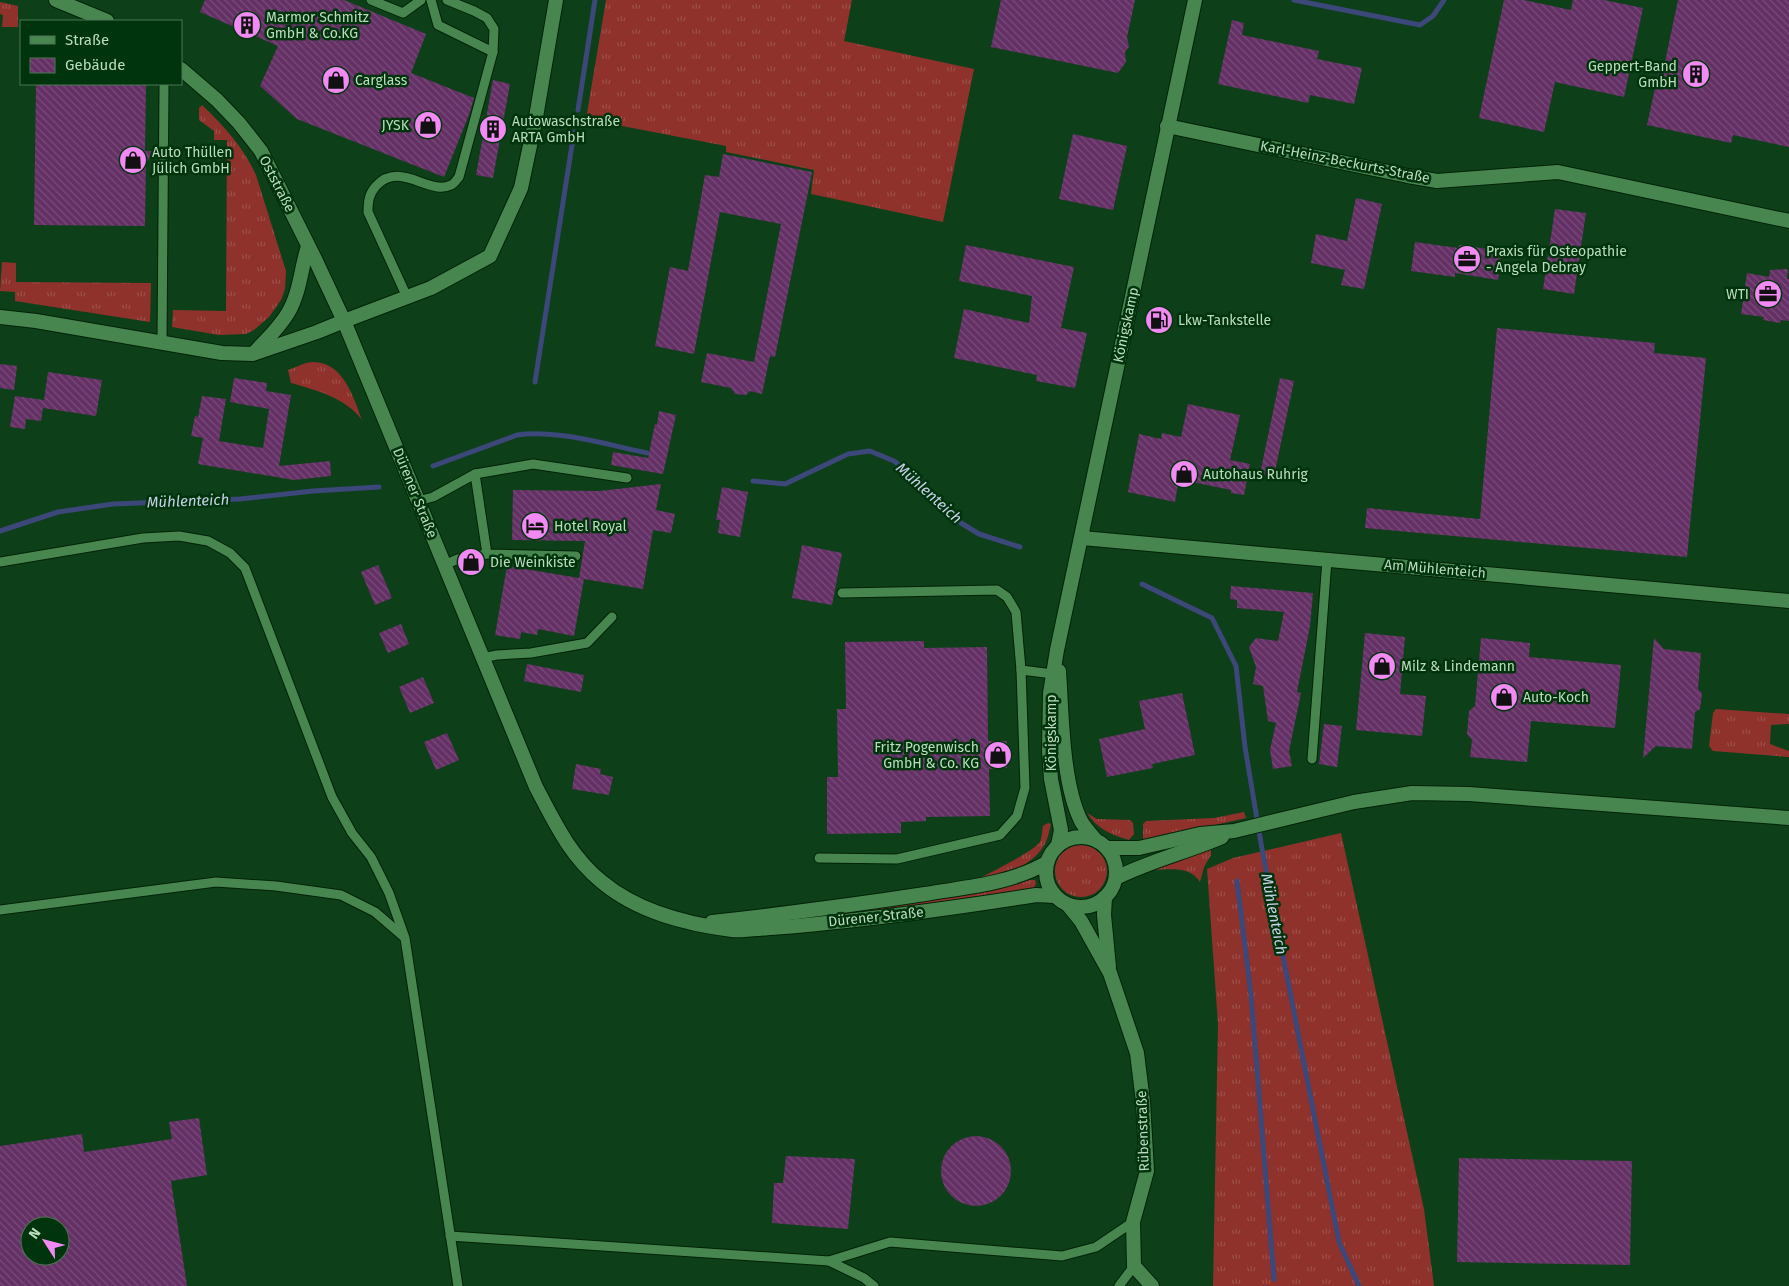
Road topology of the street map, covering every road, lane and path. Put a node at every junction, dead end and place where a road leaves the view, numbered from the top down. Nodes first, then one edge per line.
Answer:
1 (56, 0) edge
2 (371, 0) edge
3 (420, 0) edge
4 (431, 0) edge
5 (446, 0) edge
6 (556, 0) edge
7 (1194, 0) edge
8 (105, 20) edge
9 (493, 52) junction
10 (182, 70) edge
11 (164, 86) dead end
12 (1167, 126) junction
13 (1789, 221) edge
14 (308, 246) junction
15 (407, 297) junction
16 (0, 317) edge
17 (344, 321) junction
18 (162, 343) junction
19 (253, 354) junction
20 (475, 474) junction
21 (627, 478) dead end
22 (418, 501) junction
23 (1082, 538) junction
24 (487, 554) junction
25 (576, 556) dead end
26 (1327, 560) junction
27 (0, 562) edge
28 (444, 565) junction
29 (842, 593) dead end
30 (1789, 601) edge
31 (612, 617) dead end
32 (1057, 650) junction
33 (482, 658) junction
34 (1021, 670) junction
35 (1053, 674) junction
36 (1312, 760) dead end
37 (1789, 818) edge
38 (1239, 830) junction
39 (1095, 839) junction
40 (1058, 845) junction
41 (1106, 848) junction
42 (819, 858) dead end
43 (1046, 863) junction
44 (1116, 878) junction
45 (1054, 896) junction
46 (1106, 897) junction
47 (1068, 905) junction
48 (0, 910) edge
49 (697, 924) junction
50 (405, 938) junction
51 (1110, 973) junction
52 (1133, 1222) junction
53 (450, 1236) junction
54 (828, 1261) junction
55 (1134, 1266) junction
56 (458, 1286) edge
57 (874, 1286) edge
58 (1119, 1286) edge
59 (1152, 1286) edge

1 - 8 main road
2 - 3 lane
4 - 9 lane
5 - 9 lane
6 - 15 main road
7 - 12 main road, Königskamp
9 - 15 lane
10 - 14 main road, Oststraße
11 - 18 lane
12 - 13 main road, Karl-Heinz-Beckurts-Straße
12 - 23 main road, Königskamp
14 - 17 main road, Oststraße
14 - 19 main road
15 - 17 main road
16 - 18 main road
17 - 19 main road
17 - 22 main road, Dürener Straße
18 - 19 main road
20 - 21 lane
20 - 22 lane
20 - 24 lane
22 - 28 main road, Dürener Straße
23 - 26 main road, Am Mühlenteich
23 - 32 main road, Königskamp
24 - 25 lane
24 - 28 lane
26 - 30 main road, Am Mühlenteich
26 - 36 lane
27 - 50 lane
28 - 33 main road, Dürener Straße
29 - 34 lane
31 - 33 lane
32 - 35 main road, Königskamp
32 - 39 main road, Königskamp
33 - 49 main road, Dürener Straße
34 - 35 lane
34 - 42 lane
35 - 40 main road, Königskamp
37 - 38 main road
38 - 41 main road
38 - 44 main road
39 - 40 main road
39 - 41 main road
40 - 43 main road
41 - 44 main road
43 - 45 main road
43 - 49 main road, Dürener Straße
44 - 46 main road
45 - 47 main road
45 - 49 main road, Dürener Straße
46 - 47 main road
46 - 51 main road, Rübenstraße
47 - 51 main road, Rübenstraße
48 - 50 lane
50 - 53 lane
51 - 52 main road, Rübenstraße
52 - 54 lane
52 - 55 main road, Rübenstraße
53 - 54 lane
53 - 56 lane
54 - 57 lane
55 - 58 lane
55 - 59 main road

